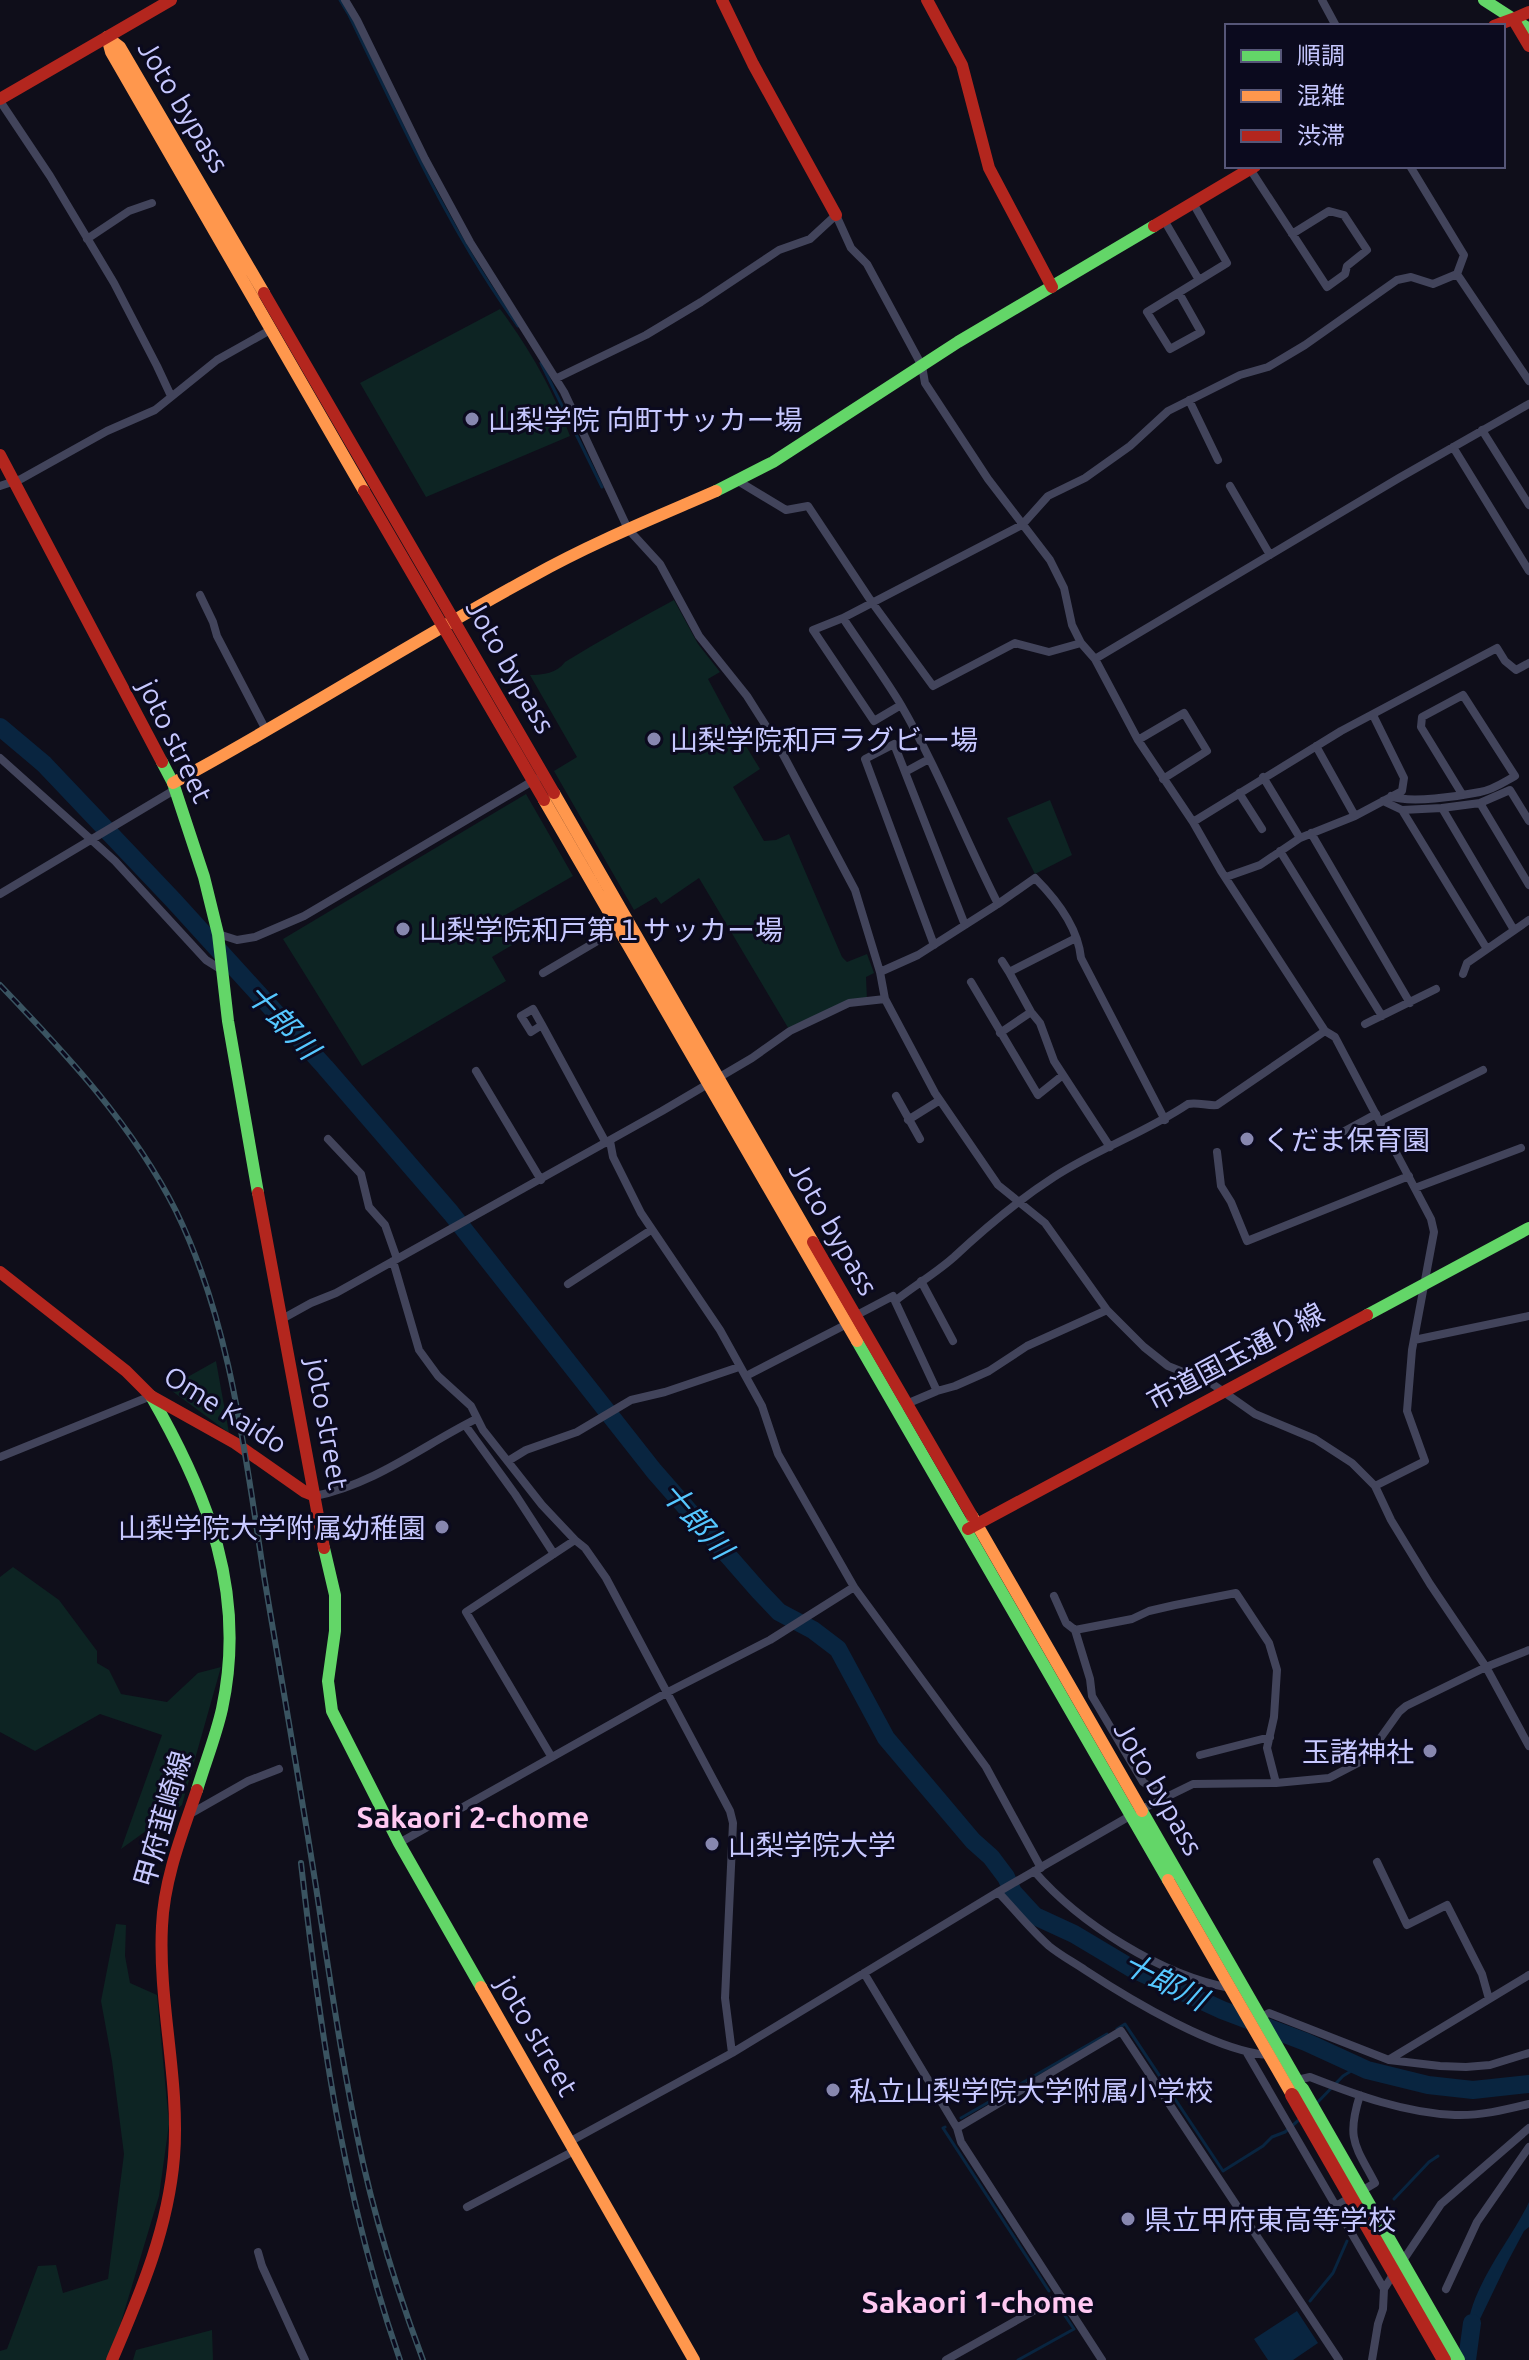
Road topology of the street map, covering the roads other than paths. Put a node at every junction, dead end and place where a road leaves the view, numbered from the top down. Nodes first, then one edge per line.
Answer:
1 (171, 0) edge
2 (345, 0) edge
3 (722, 0) edge
4 (927, 0) edge
5 (1322, 0) edge
6 (1484, 0) edge
7 (1518, 0) edge
8 (1529, 10) edge
9 (1513, 19) junction
10 (1335, 24) edge
11 (1499, 24) edge
12 (1529, 29) edge
13 (107, 37) junction
14 (1529, 46) edge
15 (0, 100) edge
16 (1252, 168) edge
17 (1411, 168) edge
18 (152, 203) dead end
19 (1193, 203) junction
20 (836, 215) junction
21 (1164, 220) junction
22 (1292, 234) junction
23 (87, 239) junction
24 (1457, 274) junction
25 (1199, 280) junction
26 (1052, 287) junction
27 (1179, 293) junction
28 (272, 329) junction
29 (922, 366) junction
30 (557, 378) junction
31 (1529, 381) edge
32 (171, 396) junction
33 (1189, 400) junction
34 (1529, 404) edge
35 (1482, 430) junction
36 (1453, 447) junction
37 (0, 455) edge
38 (1218, 460) dead end
39 (738, 481) junction
40 (7, 484) edge
41 (1230, 486) dead end
42 (1529, 505) edge
43 (1022, 525) junction
44 (628, 529) junction
45 (1270, 555) junction
46 (1529, 571) edge
47 (200, 595) dead end
48 (871, 601) junction
49 (843, 618) junction
50 (450, 624) junction
51 (1081, 643) junction
52 (1095, 659) junction
53 (1529, 663) edge
54 (901, 705) junction
55 (1373, 715) junction
56 (267, 732) junction
57 (1138, 740) junction
58 (1316, 746) junction
59 (0, 758) edge
60 (929, 759) junction
61 (905, 772) junction
62 (1263, 777) junction
63 (538, 778) junction
64 (1163, 779) junction
65 (175, 786) junction
66 (1239, 793) junction
67 (1462, 794) junction
68 (1387, 798) junction
69 (1480, 803) junction
70 (1442, 808) junction
71 (1402, 810) junction
72 (1355, 816) junction
73 (1529, 821) edge
74 (1193, 822) junction
75 (1262, 829) dead end
76 (1311, 833) junction
77 (1300, 838) junction
78 (91, 839) junction
79 (1280, 851) junction
80 (1226, 877) junction
81 (1529, 885) edge
82 (0, 894) edge
83 (998, 904) junction
84 (1529, 920) edge
85 (965, 925) junction
86 (624, 926) junction
87 (1514, 930) junction
88 (218, 934) junction
89 (1076, 938) junction
90 (934, 945) junction
91 (1487, 949) junction
92 (1002, 961) dead end
93 (222, 970) junction
94 (880, 972) junction
95 (1009, 972) junction
96 (543, 973) dead end
97 (1463, 974) dead end
98 (971, 982) dead end
99 (1436, 989) dead end
100 (885, 999) junction
101 (1410, 1003) junction
102 (1031, 1012) junction
103 (1382, 1016) junction
104 (1365, 1024) dead end
105 (542, 1025) dead end
106 (1325, 1031) junction
107 (1000, 1033) junction
108 (1483, 1070) dead end
109 (476, 1071) dead end
110 (1063, 1075) junction
111 (714, 1081) junction
112 (896, 1096) dead end
113 (940, 1100) junction
114 (1378, 1118) junction
115 (908, 1120) junction
116 (1165, 1120) junction
117 (328, 1139) dead end
118 (920, 1139) dead end
119 (1330, 1139) dead end
120 (608, 1142) junction
121 (1110, 1147) junction
122 (1521, 1148) dead end
123 (1217, 1152) dead end
124 (1409, 1176) junction
125 (541, 1180) junction
126 (1415, 1188) junction
127 (1018, 1200) junction
128 (1529, 1228) edge
129 (651, 1230) junction
130 (395, 1260) junction
131 (0, 1272) edge
132 (921, 1281) junction
133 (568, 1284) dead end
134 (1424, 1284) junction
135 (895, 1301) junction
136 (1107, 1310) junction
137 (1529, 1316) edge
138 (282, 1319) junction
139 (851, 1320) junction
140 (1414, 1340) junction
141 (953, 1341) dead end
142 (739, 1367) junction
143 (746, 1376) junction
144 (937, 1391) junction
145 (1223, 1392) junction
146 (151, 1396) junction
147 (902, 1406) junction
148 (476, 1419) junction
149 (465, 1425) junction
150 (0, 1457) edge
151 (508, 1461) junction
152 (1375, 1486) junction
153 (315, 1496) junction
154 (971, 1527) junction
155 (575, 1540) junction
156 (554, 1554) junction
157 (854, 1587) junction
158 (1054, 1596) dead end
159 (1075, 1630) junction
160 (1529, 1650) edge
161 (1486, 1667) junction
162 (668, 1692) junction
163 (1270, 1737) junction
164 (1529, 1746) edge
165 (1200, 1755) dead end
166 (551, 1756) junction
167 (279, 1769) dead end
168 (1276, 1783) junction
169 (1165, 1797) junction
170 (1135, 1812) junction
171 (190, 1814) junction
172 (399, 1843) junction
173 (1377, 1862) dead end
174 (1034, 1871) junction
175 (998, 1892) junction
176 (864, 1973) junction
177 (1529, 1975) edge
178 (1235, 1995) junction
179 (1489, 1999) junction
180 (1261, 2017) junction
181 (732, 2053) junction
182 (1247, 2053) junction
183 (1273, 2054) junction
184 (1529, 2056) edge
185 (1389, 2060) junction
186 (1297, 2088) junction
187 (1360, 2095) junction
188 (1529, 2104) edge
189 (957, 2128) junction
190 (1529, 2128) edge
191 (572, 2146) junction
192 (1529, 2147) edge
193 (1336, 2206) junction
194 (467, 2207) dead end
195 (258, 2252) dead end
196 (1384, 2289) junction
197 (1446, 2289) dead end
198 (1060, 2296) junction
199 (112, 2360) edge
200 (305, 2360) edge
201 (694, 2360) edge
202 (946, 2360) edge
203 (1102, 2360) edge
204 (1339, 2360) edge
205 (1372, 2360) edge
206 (1444, 2360) edge
207 (1458, 2360) edge

1 - 13 main road
2 - 30 street
3 - 20 main road
4 - 26 main road
5 - 10 street
6 - 9 main road
7 - 8 main road
8 - 9 main road
9 - 11 main road
9 - 12 main road
9 - 14 main road
13 - 15 main road
13 - 28 main road, Joto bypass
13 - 50 main road, Joto bypass
15 - 23 street
16 - 19 main road
16 - 22 street
17 - 24 street
18 - 23 street
19 - 21 main road
19 - 25 street
20 - 29 street
20 - 30 street
21 - 25 street
21 - 26 main road
22 - 22 street
23 - 32 street
24 - 31 street
24 - 33 street
25 - 27 street
26 - 29 main road
27 - 27 street
28 - 32 street
28 - 50 main road, Joto bypass
29 - 39 main road
29 - 43 street
30 - 44 street
32 - 40 street
33 - 38 street
33 - 43 street
34 - 35 street
35 - 36 street
35 - 42 street
36 - 45 street
36 - 46 street
37 - 40 main road, joto street
39 - 44 main road
39 - 48 street
40 - 65 main road, joto street
41 - 45 street
43 - 48 street
43 - 51 street
44 - 50 main road
44 - 94 street
45 - 52 street
47 - 56 street
48 - 49 street
48 - 51 street
49 - 54 street
49 - 54 street
50 - 56 main road
50 - 63 main road, Joto bypass
51 - 52 street
52 - 57 street
53 - 55 street
54 - 60 street
55 - 58 street
55 - 68 street
56 - 65 main road
57 - 64 street
57 - 64 street
58 - 62 street
58 - 72 street
59 - 78 street
60 - 61 street
60 - 83 street
61 - 85 street
61 - 90 street
62 - 66 street
62 - 77 street
63 - 86 main road, Joto bypass
63 - 88 street
64 - 74 street
65 - 78 street
65 - 88 main road, joto street
66 - 74 street
66 - 75 street
67 - 67 street
67 - 68 street
68 - 71 street
68 - 72 street
69 - 70 street
69 - 73 street
69 - 81 street
70 - 71 street
70 - 87 street
71 - 91 street
72 - 76 street
74 - 80 street
76 - 77 street
76 - 101 street
77 - 79 street
78 - 82 street
78 - 93 street
79 - 80 street
79 - 103 street
80 - 106 street
83 - 85 street
83 - 89 street
84 - 87 street
85 - 90 street
86 - 96 street
86 - 111 main road, Joto bypass
87 - 91 street
88 - 93 main road, joto street
89 - 95 street
89 - 116 street
90 - 94 street
91 - 97 street
92 - 95 street
93 - 138 main road, joto street
94 - 100 street
95 - 102 street
98 - 107 street
99 - 101 street
100 - 111 street
100 - 113 street
101 - 103 street
102 - 107 street
102 - 110 street
103 - 104 street
105 - 120 street
106 - 114 street
106 - 116 street
107 - 110 street
108 - 114 street
109 - 125 street
110 - 121 street
111 - 120 street
111 - 139 main road, Joto bypass
112 - 115 street
113 - 115 street
113 - 127 street
114 - 119 street
114 - 124 street
115 - 118 street
116 - 121 street
117 - 130 street
120 - 125 street
120 - 129 street
121 - 127 street
122 - 126 street
123 - 124 street
124 - 126 street
125 - 130 street
126 - 134 street
127 - 132 street
127 - 136 street
128 - 134 main road, 市道国玉通り線
129 - 133 street
129 - 142 street
130 - 138 street
130 - 148 street
131 - 146 main road, Ome Kaido
132 - 135 street
132 - 141 street
134 - 140 street
134 - 145 main road, 市道国玉通り線
135 - 139 street
135 - 144 street
136 - 144 street
136 - 145 street
137 - 140 street
138 - 153 main road, joto street
139 - 143 street
139 - 147 main road, Joto bypass
140 - 152 street
142 - 143 street
142 - 151 street
143 - 157 street
144 - 147 street
145 - 152 street
145 - 154 main road, 市道国玉通り線
146 - 150 street
146 - 153 main road, Ome Kaido
146 - 171 main road, 甲府韮崎線
147 - 154 main road, Joto bypass
148 - 149 street
148 - 151 street
149 - 153 street
149 - 156 street
151 - 155 street
152 - 161 street
153 - 172 main road, joto street
154 - 170 main road, Joto bypass
155 - 156 street
155 - 162 street
156 - 166 street
157 - 162 street
157 - 174 street
158 - 159 street
159 - 163 street
159 - 169 street
160 - 161 street
161 - 164 street
161 - 168 street
162 - 166 street
162 - 181 street
163 - 165 street
163 - 168 street
166 - 172 street
167 - 171 street
168 - 169 street
169 - 170 street
170 - 174 street
170 - 178 main road, Joto bypass
170 - 180 main road, Joto bypass
171 - 199 main road, 甲府韮崎線
172 - 191 main road, joto street
173 - 179 street
174 - 175 street
174 - 178 street
175 - 176 street
175 - 182 street
176 - 181 street
176 - 189 street
177 - 179 street
178 - 183 main road, Joto bypass
179 - 185 street
180 - 183 main road, Joto bypass
180 - 185 street
181 - 191 street
182 - 183 street
182 - 193 street
183 - 186 main road, Joto bypass
184 - 185 street
186 - 187 street
186 - 206 main road, Joto bypass, bridge
186 - 207 main road, Joto bypass, bridge
187 - 188 street
187 - 193 street
189 - 198 street
189 - 204 street
190 - 196 street
191 - 194 street
191 - 201 main road, joto street
192 - 197 street
193 - 196 street
195 - 200 street
196 - 205 street
198 - 202 street
198 - 203 street

